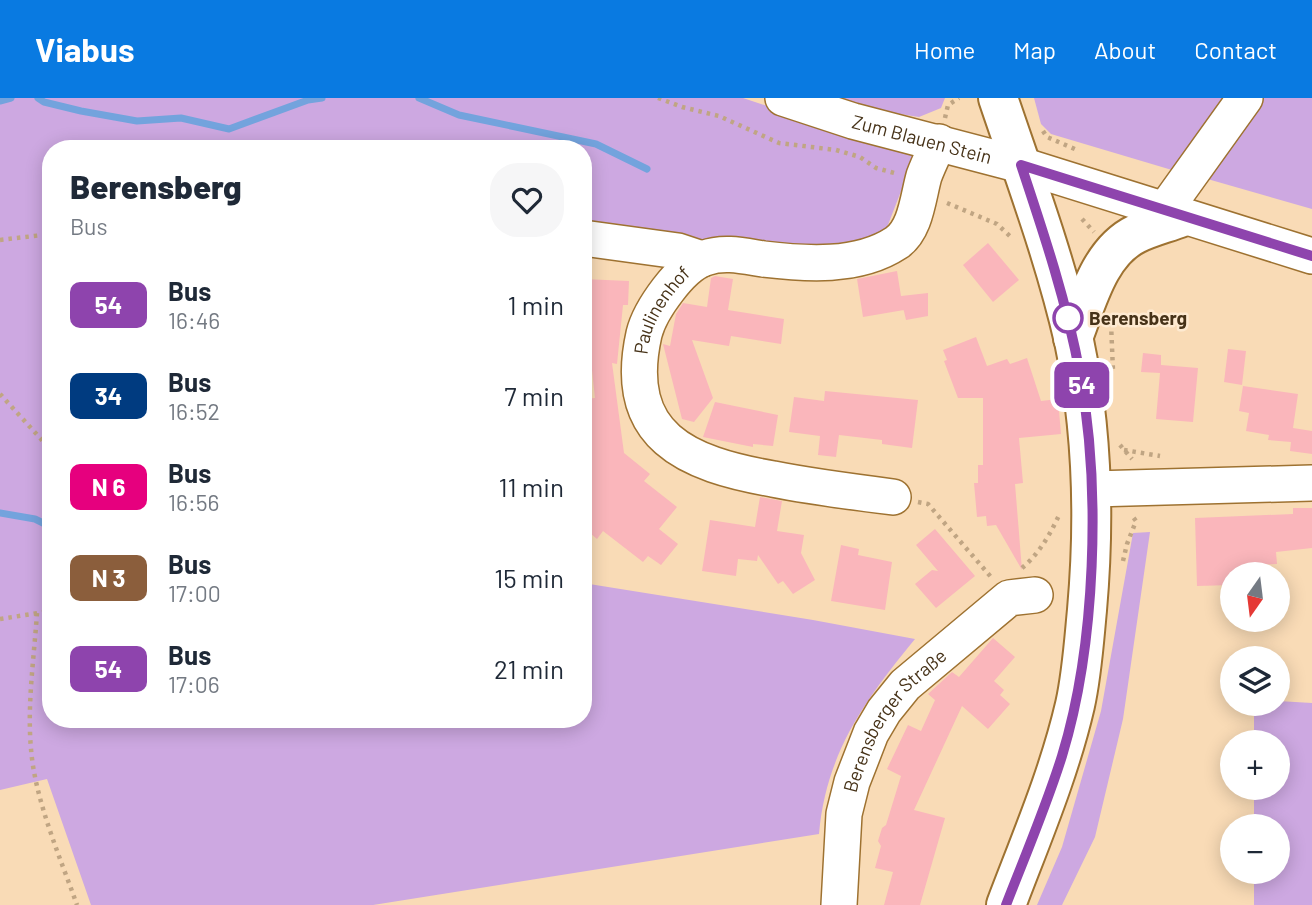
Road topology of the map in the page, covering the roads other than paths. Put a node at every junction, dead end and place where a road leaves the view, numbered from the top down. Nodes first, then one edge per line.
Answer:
1 (783, 98) edge
2 (998, 98) edge
3 (1245, 98) edge
4 (939, 142) junction
5 (1021, 165) junction
6 (1176, 205) junction
7 (592, 239) edge
8 (1312, 256) edge
9 (702, 258) junction
10 (1073, 338) junction
11 (1312, 483) edge
12 (893, 497) road end
13 (1078, 498) junction
14 (1022, 587) road end
15 (839, 905) edge
16 (1006, 905) edge

1 - 4 street, Zum Blauen Stein
2 - 5 main road
3 - 6 street
4 - 5 street, Zum Blauen Stein
4 - 9 street, Paulinenhof
5 - 6 street
5 - 10 main road
6 - 8 street
6 - 10 main road
7 - 9 street
9 - 12 street, Paulinenhof
10 - 13 main road
11 - 13 street
13 - 16 main road
14 - 15 street, Berensberger Straße

